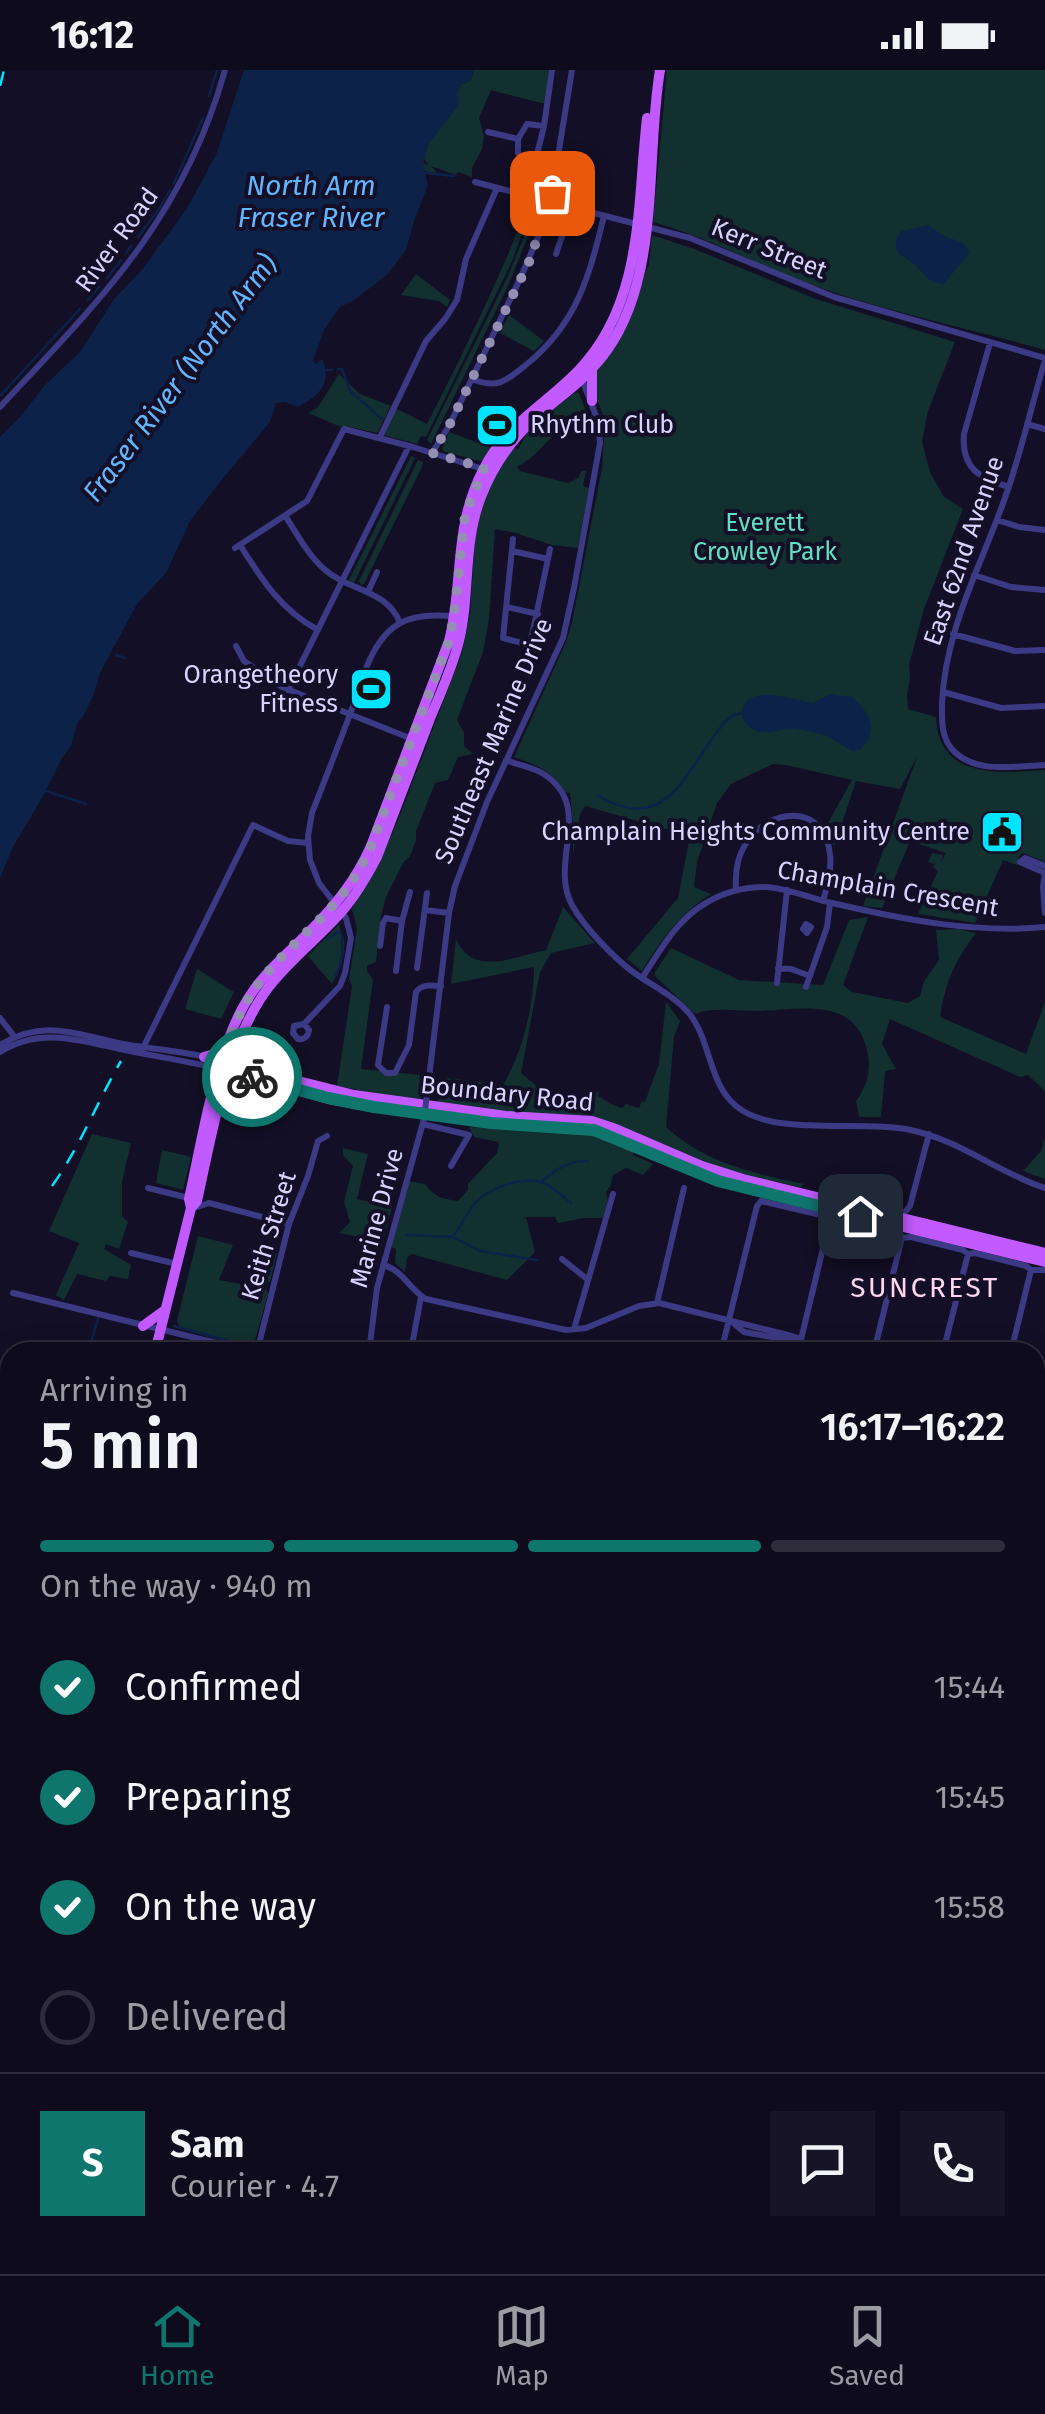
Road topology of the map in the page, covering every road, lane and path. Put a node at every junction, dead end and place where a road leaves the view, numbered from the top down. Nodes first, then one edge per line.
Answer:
1 (225, 70) edge
2 (552, 70) edge
3 (572, 70) edge
4 (656, 70) edge
5 (544, 126) junction
6 (488, 132) dead end
7 (518, 139) junction
8 (518, 153) dead end
9 (476, 182) dead end
10 (497, 188) junction
11 (528, 195) junction
12 (550, 201) junction
13 (572, 207) junction
14 (604, 216) junction
15 (641, 225) junction
16 (556, 254) dead end
17 (990, 342) junction
18 (1045, 359) edge
19 (592, 369) junction
20 (578, 378) junction
21 (472, 379) junction
22 (592, 404) junction
23 (0, 407) edge
24 (1027, 424) junction
25 (1045, 429) edge
26 (380, 438) junction
27 (409, 446) junction
28 (432, 453) junction
29 (488, 470) junction
30 (1009, 486) junction
31 (286, 517) junction
32 (997, 520) junction
33 (1045, 530) edge
34 (512, 539) dead end
35 (550, 549) dead end
36 (512, 550) junction
37 (548, 559) junction
38 (377, 572) dead end
39 (974, 576) junction
40 (342, 580) junction
41 (1045, 590) edge
42 (368, 592) junction
43 (508, 606) junction
44 (538, 614) junction
45 (459, 617) junction
46 (400, 622) junction
47 (318, 630) junction
48 (953, 634) junction
49 (236, 646) dead end
50 (1045, 650) edge
51 (288, 690) junction
52 (943, 692) junction
53 (1045, 706) edge
54 (350, 715) junction
55 (417, 741) junction
56 (506, 760) junction
57 (1045, 764) edge
58 (308, 843) junction
59 (1045, 870) edge
60 (736, 890) junction
61 (787, 890) junction
62 (410, 892) dead end
63 (427, 892) dead end
64 (826, 902) junction
65 (339, 908) junction
66 (425, 910) junction
67 (449, 913) junction
68 (1045, 913) edge
69 (402, 921) junction
70 (1045, 927) edge
71 (810, 931) dead end
72 (822, 940) junction
73 (380, 946) dead end
74 (417, 968) dead end
75 (778, 968) junction
76 (396, 971) dead end
77 (810, 976) junction
78 (642, 978) junction
79 (777, 983) dead end
80 (441, 986) junction
81 (806, 987) dead end
82 (387, 1007) dead end
83 (0, 1018) edge
84 (304, 1024) dead end
85 (244, 1028) junction
86 (16, 1040) junction
87 (226, 1044) junction
88 (0, 1048) edge
89 (142, 1049) junction
90 (205, 1061) junction
91 (225, 1066) junction
92 (263, 1072) junction
93 (251, 1077) junction
94 (216, 1084) junction
95 (428, 1094) joint
96 (222, 1096) junction
97 (423, 1122) junction
98 (929, 1134) junction
99 (326, 1136) dead end
100 (451, 1166) dead end
101 (148, 1188) dead end
102 (684, 1188) dead end
103 (1045, 1188) edge
104 (199, 1190) junction
105 (612, 1194) dead end
106 (190, 1203) junction
107 (209, 1203) junction
108 (830, 1219) junction
109 (289, 1224) junction
110 (905, 1225) junction
111 (131, 1253) dead end
112 (1045, 1253) edge
113 (968, 1254) junction
114 (562, 1258) dead end
115 (1045, 1262) edge
116 (177, 1264) junction
117 (383, 1265) junction
118 (1032, 1270) junction
119 (1045, 1270) edge
120 (587, 1278) junction
121 (13, 1292) dead end
122 (421, 1297) junction
123 (656, 1303) junction
124 (166, 1309) junction
125 (730, 1322) junction
126 (143, 1326) junction
127 (158, 1329) junction
128 (574, 1330) junction
129 (156, 1342) edge
130 (213, 1342) edge
131 (258, 1342) edge
132 (370, 1342) edge
133 (413, 1342) edge
134 (724, 1342) edge
135 (792, 1342) edge
136 (800, 1342) edge
137 (876, 1342) edge
138 (946, 1342) edge
139 (1014, 1342) edge

1 - 23 street, River Road
2 - 5 street
3 - 12 street
4 - 15 main road
5 - 7 street
5 - 11 street
6 - 7 street
7 - 8 street
9 - 10 street, Kerr Street
10 - 11 street, Kerr Street
10 - 26 street
11 - 12 street, Kerr Street
12 - 13 street, Kerr Street
12 - 21 street
13 - 14 street, Kerr Street
13 - 16 street
14 - 15 street, Kerr Street
14 - 21 street
15 - 17 street, Kerr Street
15 - 19 main road
15 - 20 main road
17 - 18 street, Kerr Street
17 - 30 street
18 - 24 street, East 62nd Avenue
19 - 20 main road
19 - 22 main road
20 - 22 street, Southeast Marine Drive
20 - 29 main road
21 - 28 street
22 - 56 street, Southeast Marine Drive
24 - 25 street
24 - 30 street, East 62nd Avenue
26 - 27 street
26 - 31 street
27 - 28 street
27 - 40 street
28 - 29 street
29 - 45 main road
30 - 32 street, East 62nd Avenue
31 - 40 street
31 - 47 street
32 - 33 street
32 - 39 street, East 62nd Avenue
34 - 36 street
35 - 37 street
36 - 37 street
36 - 43 street
37 - 44 street
38 - 42 street
39 - 41 street
39 - 48 street, East 62nd Avenue
40 - 42 street
40 - 47 street
42 - 46 street
43 - 44 street
43 - 44 street
45 - 46 street
45 - 55 main road
46 - 54 street
47 - 51 street
48 - 50 street
48 - 52 street, East 62nd Avenue
49 - 51 street
51 - 54 street
52 - 53 street
52 - 57 street, East 62nd Avenue
54 - 55 street
54 - 58 street
55 - 65 main road
56 - 67 street, Southeast Marine Drive
56 - 78 street
58 - 65 street
58 - 89 street
59 - 68 street
60 - 61 street, Champlain Crescent
60 - 64 street
60 - 78 street, Champlain Crescent
61 - 64 street, Champlain Crescent
61 - 75 street
62 - 69 street
63 - 66 street
64 - 70 street, Champlain Crescent
64 - 72 street
65 - 84 street
65 - 85 main road
65 - 87 main road
66 - 67 street
66 - 74 street
67 - 80 street, Southeast Marine Drive
69 - 73 street
69 - 76 street
71 - 72 street
72 - 77 street
75 - 77 street
75 - 79 street
77 - 81 street
78 - 98 street
80 - 82 street
80 - 95 street, Southeast Marine Drive
83 - 86 street
85 - 91 main road
85 - 92 main road
86 - 88 street
86 - 89 street, Boundary Road
87 - 90 main road
87 - 91 main road
89 - 90 street, Boundary Road
90 - 91 street, Boundary Road
90 - 94 main road
91 - 92 main road, Boundary Road
91 - 93 main road, Boundary Road
91 - 94 main road
91 - 96 main road
92 - 110 main road, Boundary Road
93 - 96 main road
93 - 110 main road, Boundary Road
94 - 106 main road
95 - 97 street, Marine Drive, bridge
96 - 104 main road
97 - 100 street
97 - 117 street, Marine Drive
98 - 103 street
98 - 110 street
99 - 109 street, Keith Street
101 - 106 street
102 - 123 street
104 - 106 main road
104 - 107 street
105 - 120 street
106 - 107 street
106 - 116 main road
107 - 109 street
108 - 110 street, Boundary Road
108 - 125 street, Boundary Road
108 - 136 street
109 - 131 street, Keith Street
110 - 112 main road, Boundary Road
110 - 113 street, Boundary Road
110 - 115 main road, Boundary Road
110 - 137 street
111 - 116 street
113 - 118 street, Boundary Road
113 - 138 street
114 - 120 street
116 - 124 main road
117 - 122 street
117 - 132 street, Marine Drive
118 - 119 street, Boundary Road
118 - 139 street
120 - 128 street
121 - 126 street
122 - 128 street
122 - 133 street
123 - 125 street
123 - 128 street
124 - 126 main road
124 - 127 main road
125 - 134 street
125 - 135 street
126 - 127 street
127 - 129 main road
127 - 130 street

